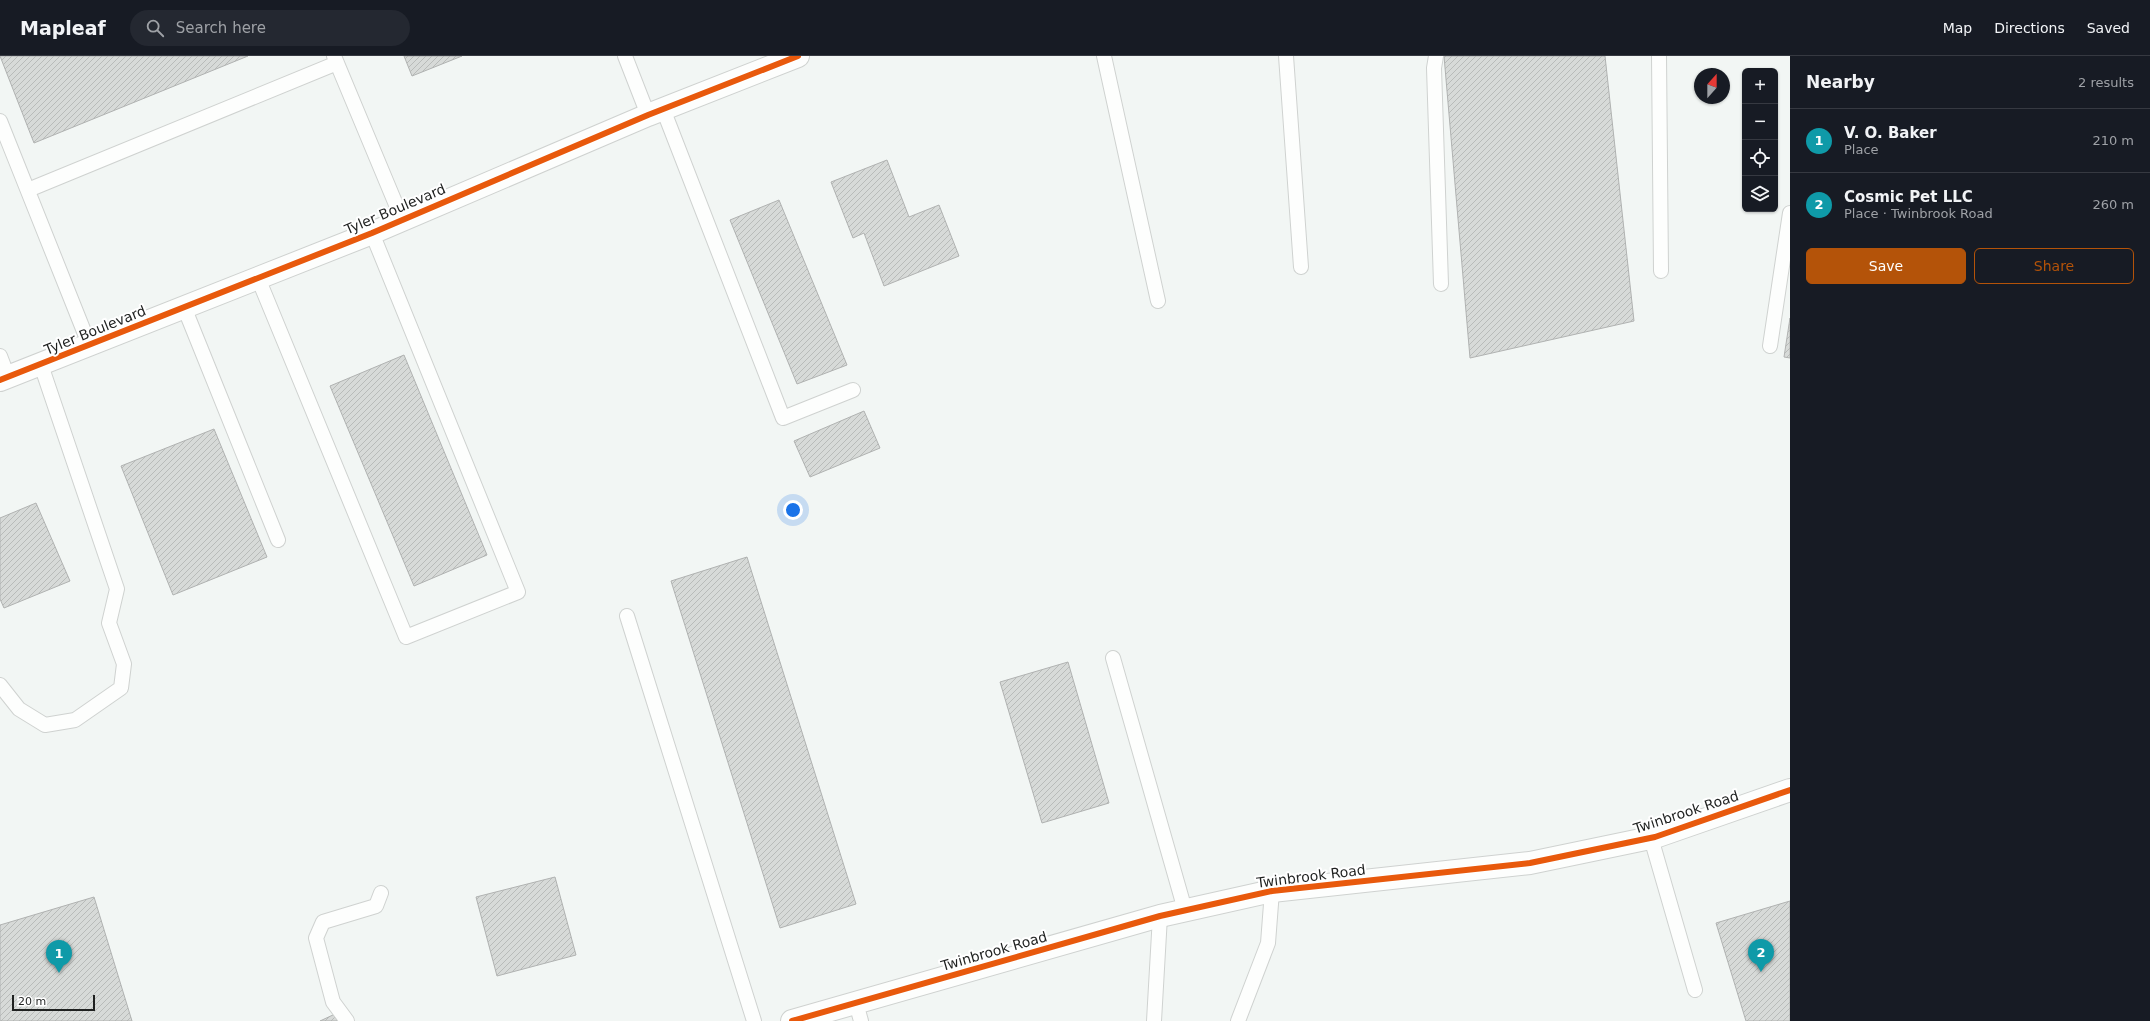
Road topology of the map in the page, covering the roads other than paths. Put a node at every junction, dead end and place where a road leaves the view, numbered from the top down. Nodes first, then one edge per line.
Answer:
1 (625, 56) edge
2 (798, 56) edge
3 (1104, 56) edge
4 (1286, 56) edge
5 (1436, 56) edge
6 (1659, 56) edge
7 (336, 60) edge
8 (655, 112) junction
9 (0, 121) edge
10 (28, 190) junction
11 (1790, 213) edge
12 (402, 218) junction
13 (372, 233) junction
14 (1301, 267) dead end
15 (1661, 271) dead end
16 (258, 278) junction
17 (1442, 284) dead end
18 (1158, 301) dead end
19 (184, 307) junction
20 (89, 344) junction
21 (1770, 346) dead end
22 (0, 356) edge
23 (41, 364) junction
24 (4, 378) edge
25 (853, 390) dead end
26 (278, 540) dead end
27 (627, 616) dead end
28 (1112, 658) dead end
29 (0, 685) edge
30 (1790, 790) edge
31 (1651, 838) junction
32 (1272, 891) junction
33 (381, 893) dead end
34 (1185, 910) junction
35 (1160, 916) junction
36 (1695, 990) dead end
37 (858, 1012) edge
38 (347, 1021) edge
39 (754, 1021) edge
40 (792, 1021) edge
41 (1154, 1021) edge
42 (1238, 1021) edge

1 - 8 lane
2 - 8 street, Tyler Boulevard
3 - 18 lane
4 - 14 lane
5 - 17 lane
6 - 15 lane
7 - 10 lane
7 - 12 lane
8 - 12 street, Tyler Boulevard
8 - 25 lane
9 - 10 lane
10 - 20 lane
11 - 21 lane
12 - 13 street, Tyler Boulevard
13 - 16 street, Tyler Boulevard
13 - 16 lane
16 - 19 street, Tyler Boulevard
19 - 20 street, Tyler Boulevard
19 - 26 lane
20 - 23 street, Tyler Boulevard
22 - 24 lane
23 - 24 street, Tyler Boulevard
23 - 29 lane
27 - 39 lane
28 - 34 lane
30 - 31 street, Twinbrook Road
31 - 32 street, Twinbrook Road
31 - 36 lane
32 - 34 street, Twinbrook Road
32 - 42 lane
33 - 38 lane
34 - 35 street, Twinbrook Road
35 - 37 street, Twinbrook Road
35 - 41 lane
37 - 40 street, Twinbrook Road

